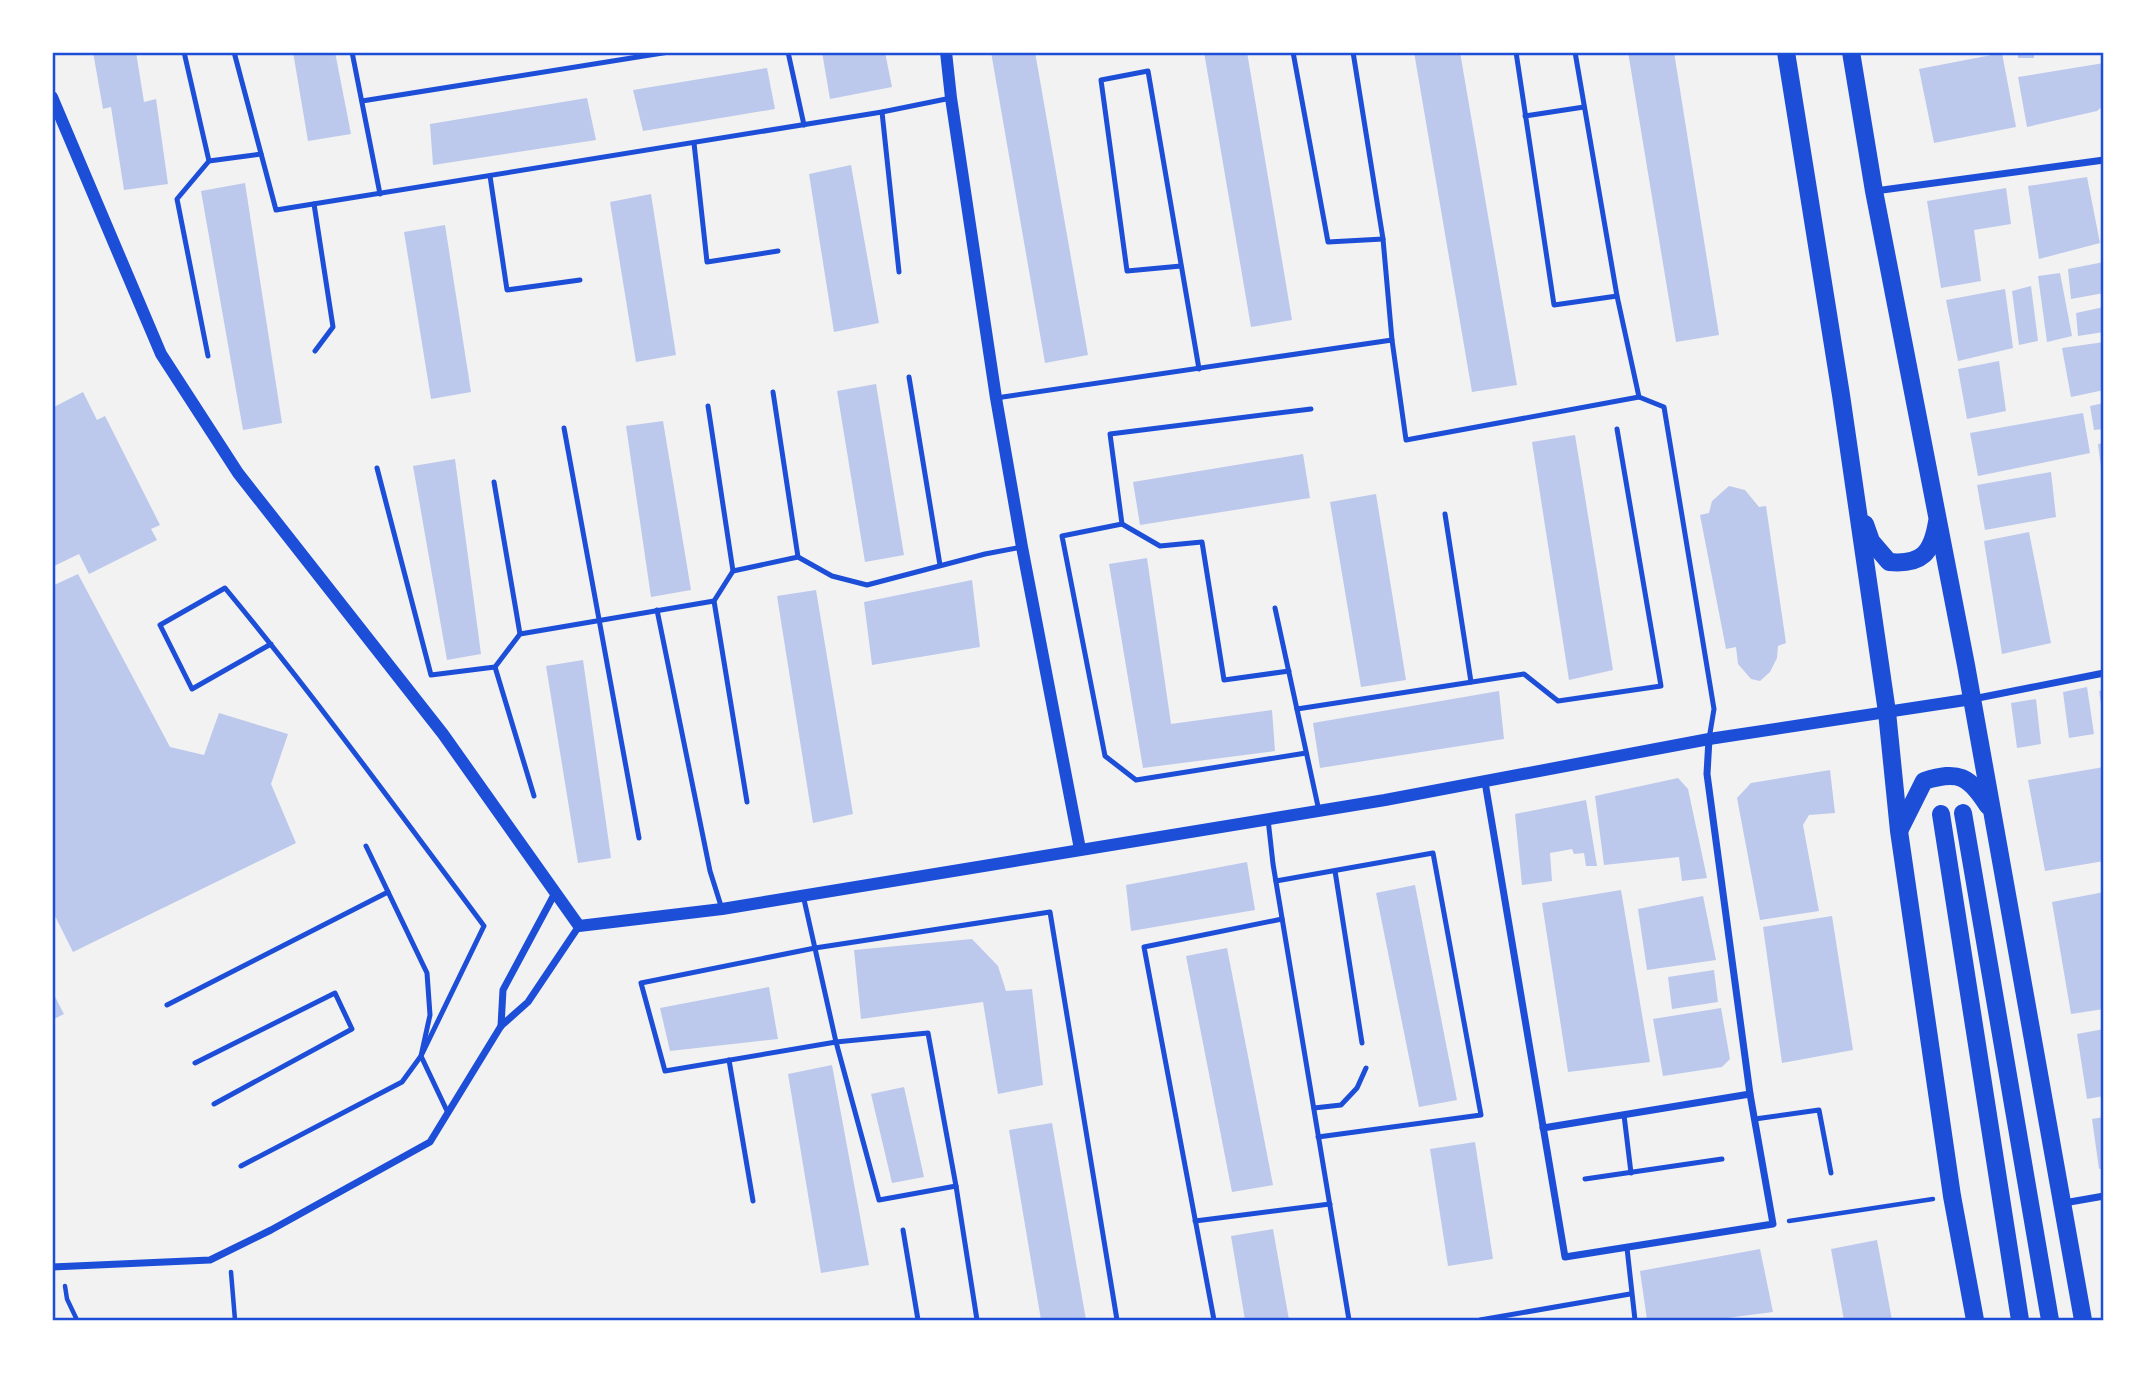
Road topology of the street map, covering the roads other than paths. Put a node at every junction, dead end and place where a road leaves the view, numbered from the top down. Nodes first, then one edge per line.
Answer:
1 (184, 52) edge
2 (234, 52) edge
3 (352, 52) edge
4 (669, 52) edge
5 (788, 52) edge
6 (946, 52) edge
7 (1293, 52) edge
8 (1353, 52) edge
9 (1516, 52) edge
10 (1575, 52) edge
11 (1786, 52) edge
12 (1851, 52) edge
13 (52, 97) edge
14 (951, 98) junction
15 (362, 101) junction
16 (1584, 107) junction
17 (882, 113) junction
18 (1525, 116) junction
19 (804, 125) junction
20 (694, 143) junction
21 (261, 154) junction
22 (2104, 160) edge
23 (209, 161) junction
24 (490, 176) junction
25 (1874, 191) junction
26 (380, 194) junction
27 (314, 204) junction
28 (1383, 239) junction
29 (778, 251) dead end
30 (1181, 266) junction
31 (899, 272) dead end
32 (580, 280) dead end
33 (1617, 296) junction
34 (1392, 340) junction
35 (315, 351) dead end
36 (208, 356) dead end
37 (1199, 369) junction
38 (909, 377) dead end
39 (773, 392) dead end
40 (1639, 397) junction
41 (996, 398) junction
42 (708, 407) dead end
43 (1311, 409) dead end
44 (564, 428) dead end
45 (1616, 429) dead end
46 (377, 468) dead end
47 (494, 482) dead end
48 (1857, 505) junction
49 (1445, 514) dead end
50 (1938, 514) junction
51 (1122, 524) junction
52 (1022, 547) junction
53 (798, 558) junction
54 (940, 565) junction
55 (733, 571) junction
56 (714, 601) junction
57 (1275, 608) dead end
58 (657, 610) junction
59 (598, 621) junction
60 (520, 634) junction
61 (271, 644) junction
62 (495, 667) junction
63 (1289, 671) junction
64 (2104, 673) edge
65 (1471, 682) junction
66 (1972, 699) junction
67 (1297, 709) junction
68 (1887, 712) junction
69 (1709, 739) junction
70 (1306, 753) junction
71 (1485, 782) junction
72 (534, 796) dead end
73 (747, 802) dead end
74 (1318, 811) junction
75 (1992, 812) junction
76 (1962, 813) dead end
77 (1941, 814) dead end
78 (1268, 820) junction
79 (1899, 831) junction
80 (639, 838) dead end
81 (366, 846) dead end
82 (1080, 849) junction
83 (1335, 871) junction
84 (1276, 881) junction
85 (388, 892) junction
86 (555, 893) junction
87 (803, 895) junction
88 (722, 909) junction
89 (1282, 919) junction
90 (579, 926) junction
91 (815, 948) junction
92 (167, 1005) dead end
93 (501, 1026) junction
94 (836, 1042) junction
95 (1362, 1043) dead end
96 (421, 1056) junction
97 (729, 1060) junction
98 (195, 1063) dead end
99 (1366, 1068) dead end
100 (1750, 1094) junction
101 (214, 1104) dead end
102 (1314, 1108) junction
103 (448, 1113) junction
104 (1624, 1115) junction
105 (1755, 1119) junction
106 (1543, 1128) junction
107 (1318, 1137) junction
108 (1722, 1158) dead end
109 (241, 1167) dead end
110 (1631, 1173) junction
111 (1831, 1173) dead end
112 (1585, 1179) dead end
113 (956, 1186) junction
114 (2104, 1196) edge
115 (753, 1201) dead end
116 (2064, 1203) junction
117 (1330, 1204) junction
118 (1195, 1221) junction
119 (903, 1230) dead end
120 (1627, 1248) junction
121 (52, 1267) edge
122 (1630, 1294) junction
123 (918, 1321) edge
124 (977, 1321) edge
125 (1118, 1321) edge
126 (1214, 1321) edge
127 (1349, 1321) edge
128 (1480, 1321) edge
129 (1634, 1321) edge
130 (1975, 1321) edge
131 (2020, 1321) edge
132 (2050, 1321) edge
133 (2084, 1321) edge

1 - 23 lane
2 - 21 lane
3 - 15 lane
4 - 15 lane
5 - 19 lane
6 - 14 street
7 - 28 lane
8 - 28 lane
9 - 18 lane
10 - 16 lane
11 - 48 main road
12 - 25 main road
13 - 86 street
14 - 17 lane
14 - 41 street
15 - 26 lane
16 - 18 lane
16 - 33 lane
17 - 19 lane
17 - 31 lane
18 - 33 lane
19 - 20 lane
20 - 24 lane
20 - 29 lane
21 - 23 lane
21 - 27 lane
22 - 25 street
23 - 36 lane
24 - 26 lane
24 - 32 lane
25 - 50 main road
26 - 27 lane
27 - 35 lane
28 - 34 lane
30 - 30 lane
30 - 37 lane
33 - 40 lane
34 - 37 lane
34 - 40 lane
37 - 41 lane
38 - 54 lane
39 - 53 lane
40 - 69 lane
41 - 52 street
42 - 55 lane
43 - 51 lane
44 - 59 lane
45 - 65 lane
46 - 62 lane
47 - 60 lane
48 - 50 main road
48 - 68 main road
49 - 65 lane
50 - 66 main road
51 - 63 lane
51 - 70 lane
52 - 54 lane
52 - 82 street
53 - 54 lane
53 - 55 lane
55 - 56 lane
56 - 58 lane
56 - 73 lane
57 - 63 lane
58 - 59 lane
58 - 88 lane
59 - 60 lane
59 - 80 lane
60 - 62 lane
61 - 61 lane
61 - 96 lane
62 - 72 lane
63 - 67 lane
64 - 66 street
65 - 67 lane
66 - 68 street
66 - 75 main road
67 - 70 lane
68 - 69 street
68 - 79 main road
69 - 71 street
69 - 100 street
70 - 74 lane
71 - 74 street
71 - 106 street
74 - 78 street
75 - 79 main road
75 - 116 main road
76 - 132 main road
77 - 131 main road
78 - 82 street
78 - 84 lane
79 - 130 main road
81 - 85 lane
82 - 87 street
83 - 84 lane
83 - 95 lane
83 - 107 lane
84 - 89 lane
85 - 92 lane
85 - 96 lane
86 - 90 street
86 - 93 street
87 - 88 street
87 - 91 lane
88 - 90 street
89 - 102 lane
89 - 118 lane
90 - 93 street
91 - 94 lane
91 - 97 lane
91 - 125 lane
93 - 103 street
94 - 97 lane
94 - 113 lane
94 - 113 lane
96 - 103 lane
96 - 109 lane
97 - 115 lane
98 - 101 lane
99 - 102 lane
100 - 104 street
100 - 105 street
102 - 107 lane
103 - 121 street
104 - 106 street
104 - 110 lane
105 - 111 lane
105 - 120 street
106 - 120 street
107 - 117 lane
108 - 110 lane
110 - 112 lane
113 - 124 lane
114 - 116 street
116 - 133 main road
117 - 118 lane
117 - 127 lane
118 - 126 lane
119 - 123 lane
120 - 122 lane
122 - 128 lane
122 - 129 lane

